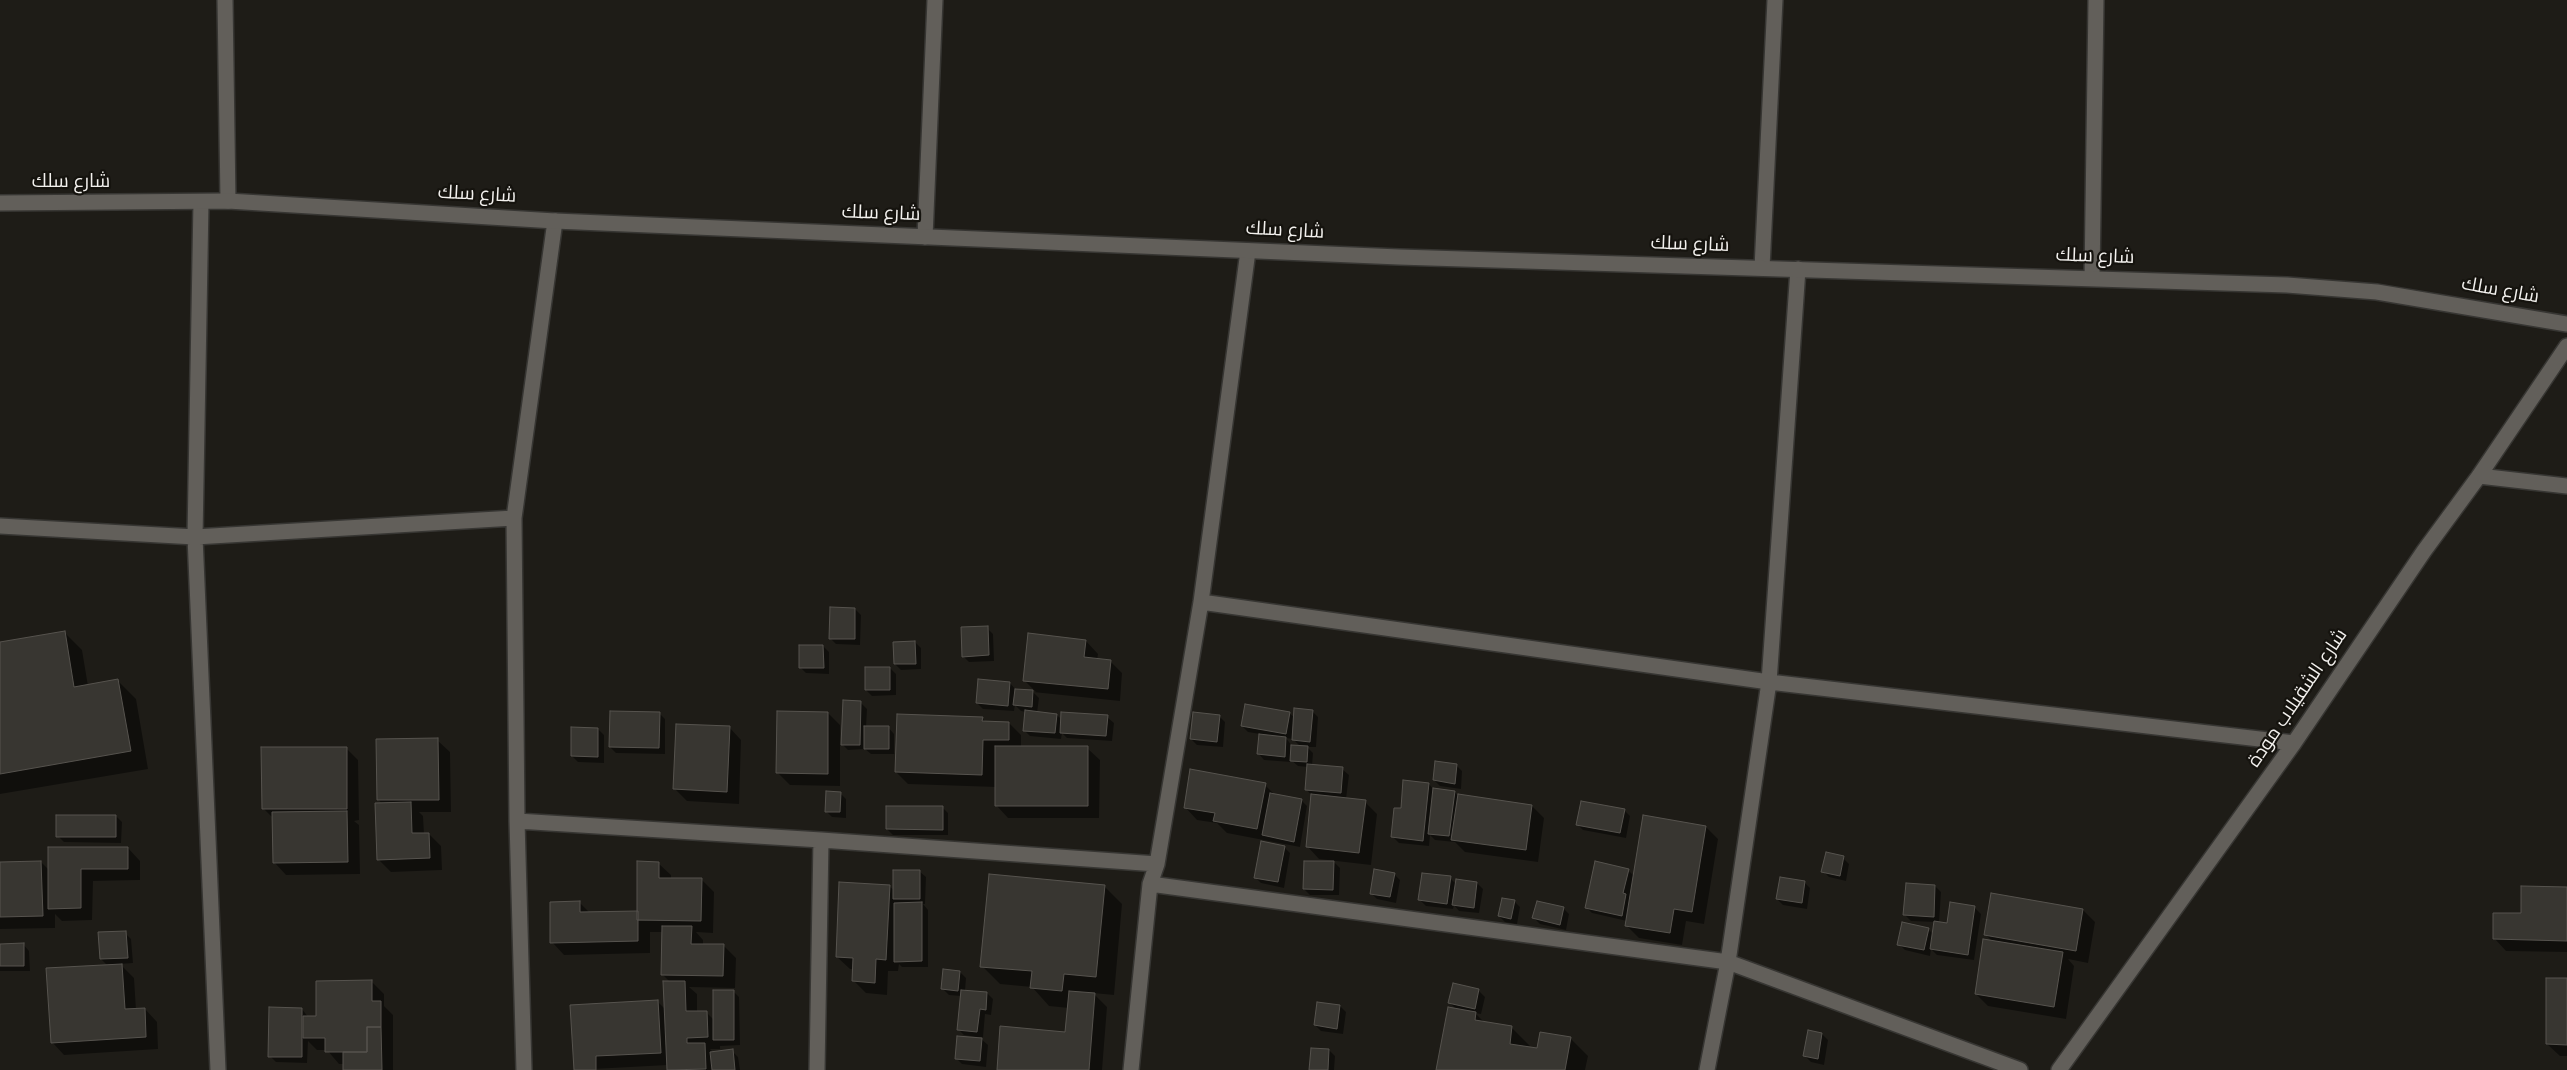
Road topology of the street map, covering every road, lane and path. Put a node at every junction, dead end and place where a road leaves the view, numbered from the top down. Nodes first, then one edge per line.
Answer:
1 (224, 0) edge
2 (935, 0) edge
3 (1776, 0) edge
4 (2096, 0) edge
5 (228, 201) junction
6 (201, 202) junction
7 (0, 203) edge
8 (555, 221) junction
9 (925, 237) junction
10 (1248, 250) junction
11 (1762, 268) junction
12 (1798, 269) junction
13 (2092, 278) junction
14 (2567, 324) edge
15 (2567, 346) edge
16 (2479, 476) junction
17 (2567, 486) edge
18 (514, 518) junction
19 (0, 526) edge
20 (195, 537) junction
21 (1201, 602) junction
22 (1769, 682) junction
23 (2294, 743) junction
24 (517, 822) junction
25 (821, 840) junction
26 (1158, 864) junction
27 (1150, 884) junction
28 (1728, 962) junction
29 (218, 1070) edge
30 (524, 1070) edge
31 (817, 1070) edge
32 (1130, 1070) edge
33 (1707, 1070) edge
34 (2020, 1070) edge
35 (2059, 1070) edge

1 - 5 street
2 - 9 street
3 - 11 street
4 - 13 street
5 - 6 street, شارع سلك
5 - 8 street, شارع سلك
6 - 7 street, شارع سلك
6 - 20 street
8 - 9 street, شارع سلك
8 - 18 street
9 - 10 street, شارع سلك
10 - 11 street, شارع سلك
10 - 21 street
11 - 12 street, شارع سلك
12 - 13 street, شارع سلك
12 - 22 street
13 - 14 street, شارع سلك
15 - 16 street, شارع الشقيلاب مودة
16 - 17 street
16 - 23 street, شارع الشقيلاب مودة
18 - 20 street
18 - 24 street
19 - 20 street
20 - 29 street
21 - 22 street
21 - 26 street
22 - 23 street
22 - 28 street
23 - 35 street, شارع الشقيلاب مودة
24 - 25 street
24 - 30 street
25 - 26 street
25 - 31 street
26 - 27 street
27 - 28 street
27 - 32 street
28 - 33 street
28 - 34 street

